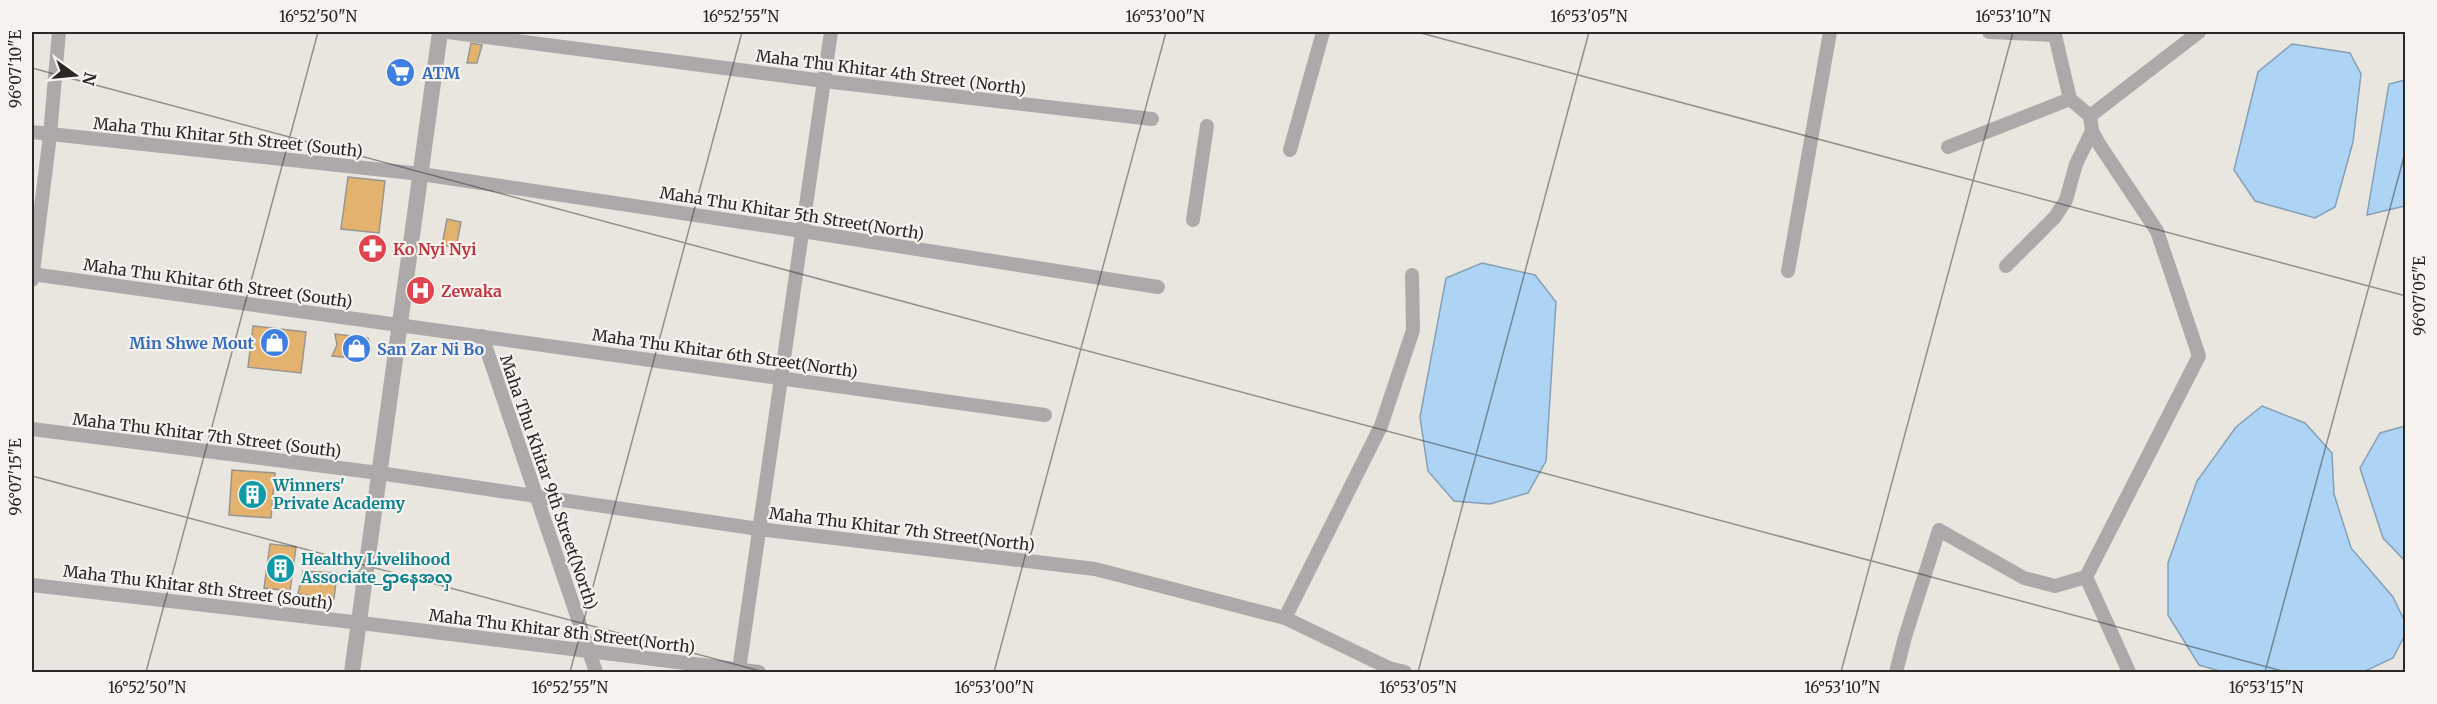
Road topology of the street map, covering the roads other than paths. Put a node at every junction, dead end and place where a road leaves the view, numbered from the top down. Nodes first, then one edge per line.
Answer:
1 (59, 32) edge
2 (440, 32) edge
3 (448, 32) edge
4 (831, 32) edge
5 (1323, 32) edge
6 (1830, 32) edge
7 (1989, 32) edge
8 (2199, 32) edge
9 (824, 81) junction
10 (2070, 99) junction
11 (2090, 116) junction
12 (1152, 119) dead end
13 (1207, 126) dead end
14 (2092, 131) junction
15 (32, 132) edge
16 (50, 135) junction
17 (1948, 147) dead end
18 (1290, 150) dead end
19 (421, 174) junction
20 (1193, 220) dead end
21 (802, 231) junction
22 (2006, 266) dead end
23 (1788, 271) dead end
24 (32, 274) edge
25 (1412, 275) dead end
26 (32, 280) edge
27 (1158, 287) dead end
28 (400, 325) junction
29 (482, 336) junction
30 (781, 378) junction
31 (1045, 414) dead end
32 (32, 429) edge
33 (379, 473) junction
34 (537, 494) junction
35 (759, 529) junction
36 (2086, 577) junction
37 (32, 585) edge
38 (1285, 618) junction
39 (361, 622) junction
40 (587, 650) junction
41 (739, 670) junction
42 (1389, 670) edge
43 (352, 672) edge
44 (596, 672) edge
45 (759, 672) edge
46 (1405, 672) edge
47 (1896, 672) edge
48 (2128, 672) edge

1 - 16 street
2 - 19 street
3 - 9 street, Maha Thu Khitar 4th Street (North)
4 - 9 street
5 - 18 street
6 - 23 street
7 - 10 street
8 - 11 street
9 - 12 street, Maha Thu Khitar 4th Street (North)
9 - 21 street
10 - 11 street
10 - 17 street
11 - 14 street
13 - 20 street
14 - 22 street
14 - 36 street
15 - 16 street, Maha Thu Khitar 5th Street (South)
16 - 19 street, Maha Thu Khitar 5th Street (South)
16 - 24 street
19 - 21 street, Maha Thu Khitar 5th Street(North)
19 - 28 street
21 - 27 street, Maha Thu Khitar 5th Street(North)
21 - 30 street
24 - 26 street
24 - 28 street, Maha Thu Khitar 6th Street (South)
25 - 38 street
28 - 29 street, Maha Thu Khitar 6th Street(North)
28 - 33 street
29 - 30 street, Maha Thu Khitar 6th Street(North)
29 - 34 street, Maha Thu Khitar 9th Street(North)
30 - 31 street, Maha Thu Khitar 6th Street(North)
30 - 35 street
32 - 33 street, Maha Thu Khitar 7th Street (South)
33 - 34 street, Maha Thu Khitar 7th Street(North)
33 - 39 street
34 - 35 street, Maha Thu Khitar 7th Street(North)
34 - 40 street, Maha Thu Khitar 9th Street(North)
35 - 38 street, Maha Thu Khitar 7th Street(North)
35 - 41 street
36 - 47 street
36 - 48 street
37 - 39 street, Maha Thu Khitar 8th Street (South)
38 - 42 street, Maha Thu Khitar 7th Street(North)
39 - 40 street, Maha Thu Khitar 8th Street(North)
39 - 43 street
40 - 41 street, Maha Thu Khitar 8th Street(North)
40 - 44 street, Maha Thu Khitar 9th Street(North)
41 - 45 street, Maha Thu Khitar 8th Street(North)
42 - 46 street, Maha Thu Khitar 7th Street(North)

